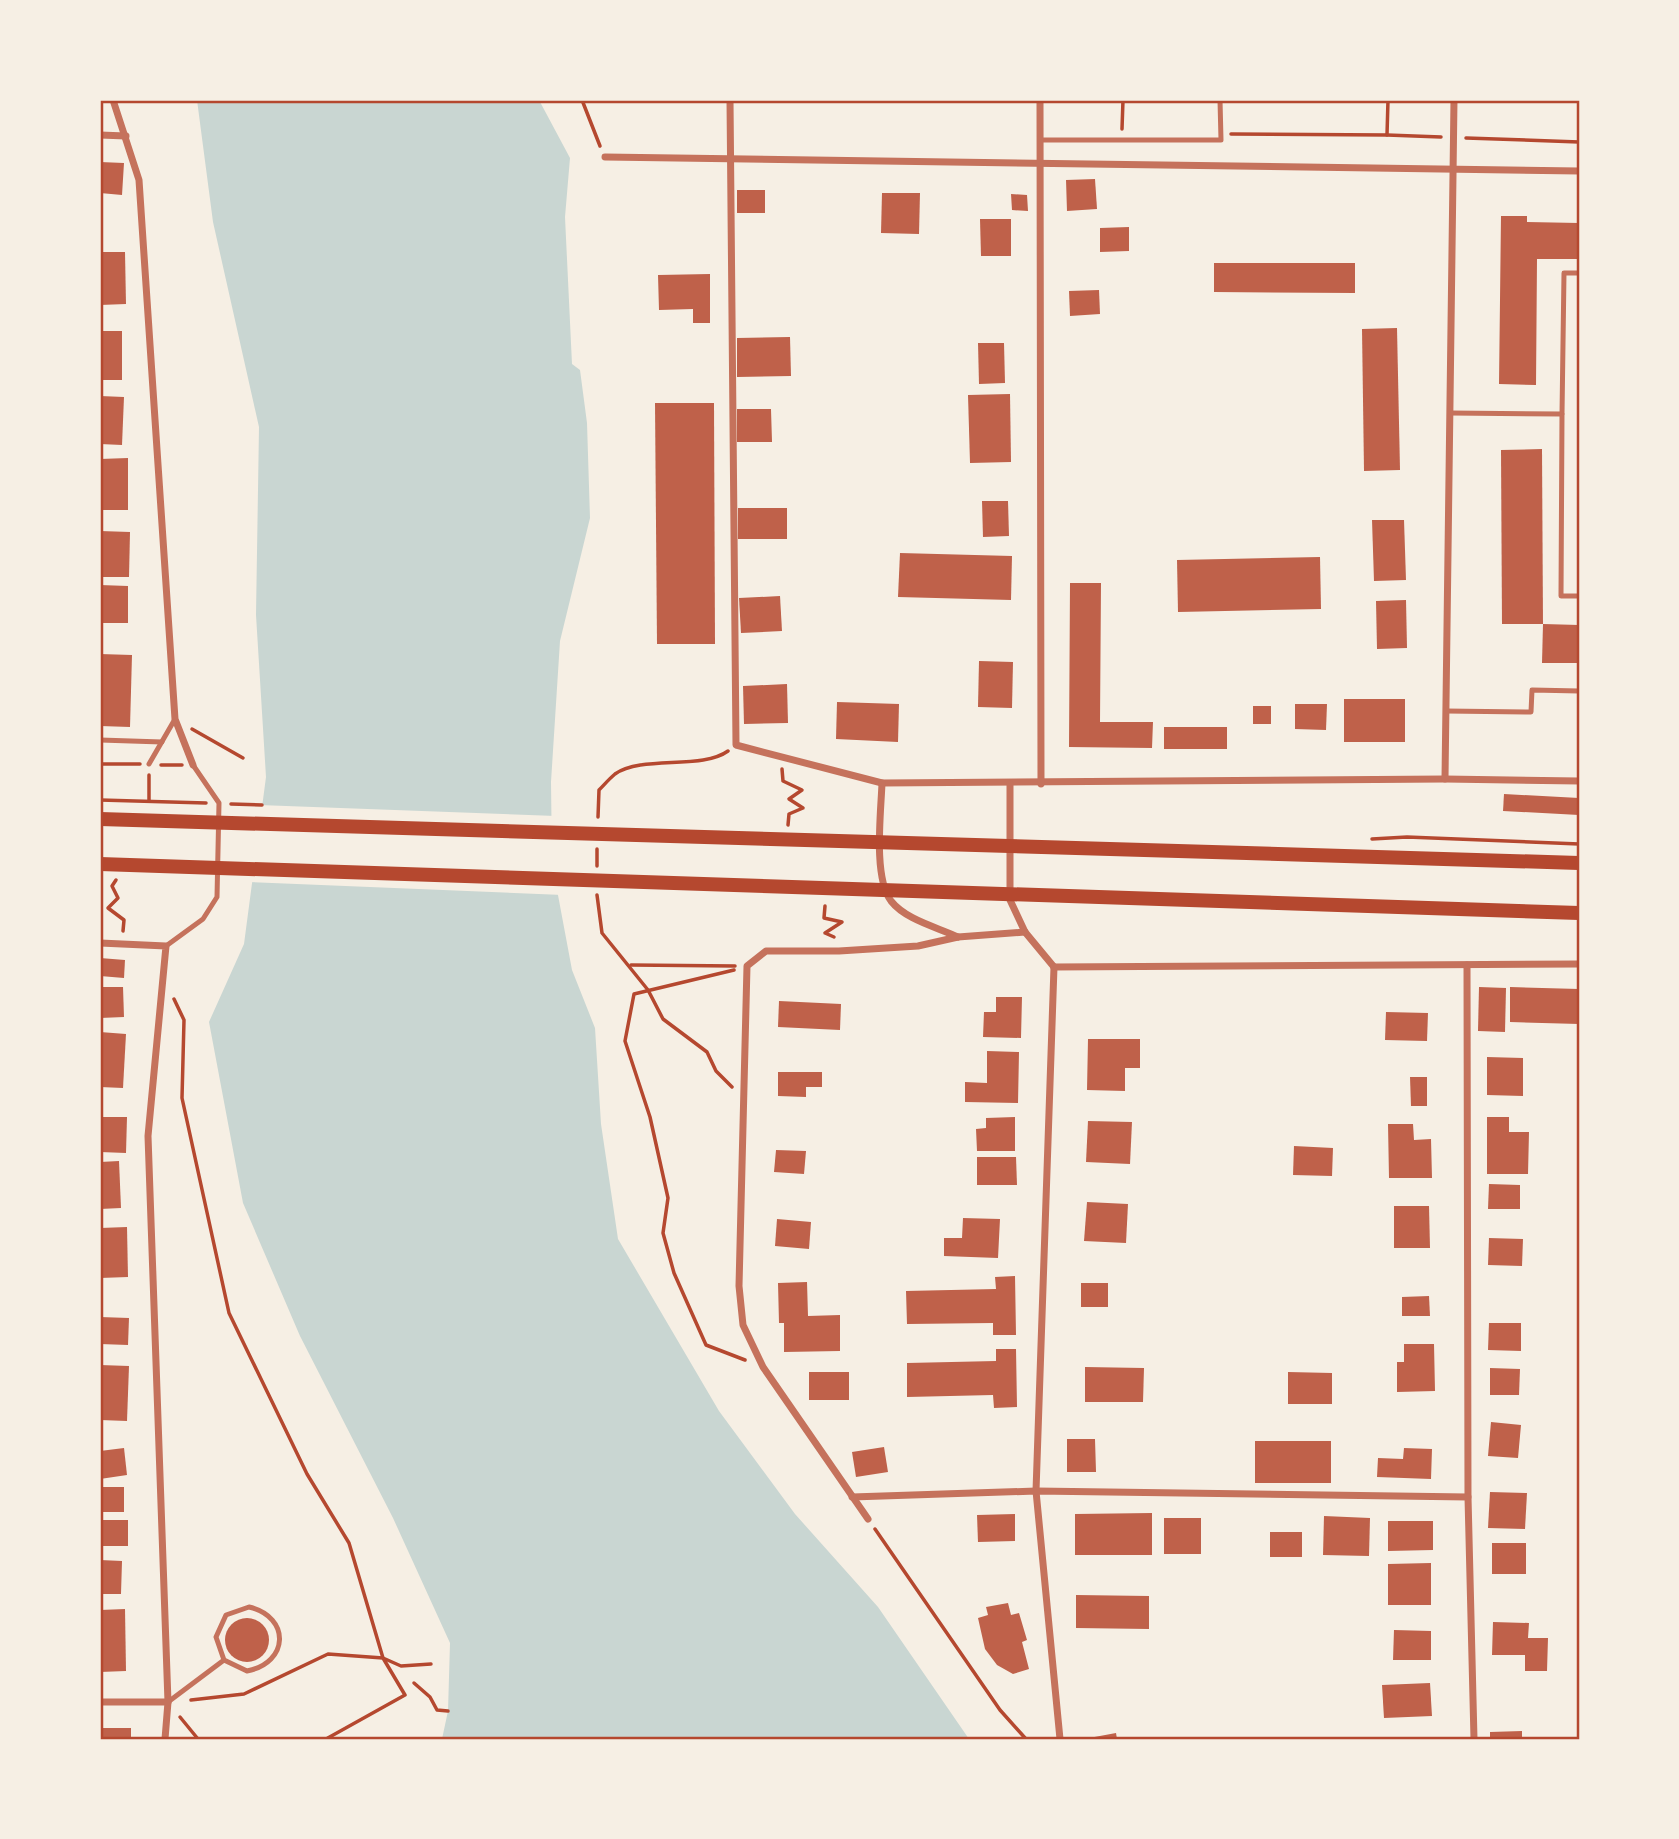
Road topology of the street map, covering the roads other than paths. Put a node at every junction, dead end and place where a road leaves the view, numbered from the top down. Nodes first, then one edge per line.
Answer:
1 (113, 100) edge
2 (730, 100) edge
3 (1040, 100) edge
4 (1220, 100) edge
5 (1454, 100) edge
6 (100, 135) edge
7 (126, 136) junction
8 (1040, 140) junction
9 (605, 157) road end
10 (731, 159) junction
11 (1040, 161) junction
12 (1453, 168) junction
13 (1579, 171) edge
14 (1579, 273) edge
15 (1450, 413) junction
16 (1562, 414) junction
17 (1579, 596) edge
18 (1579, 691) edge
19 (1446, 711) junction
20 (175, 719) junction
21 (100, 740) edge
22 (162, 742) junction
23 (149, 764) road end
24 (192, 765) joint
25 (1445, 779) junction
26 (1579, 781) edge
27 (882, 783) junction
28 (1010, 784) junction
29 (1041, 784) junction
30 (100, 819) edge
31 (1579, 863) edge
32 (100, 864) edge
33 (1579, 913) edge
34 (1025, 932) junction
35 (958, 937) junction
36 (100, 943) edge
37 (166, 946) junction
38 (1579, 964) edge
39 (1467, 965) junction
40 (1054, 967) junction
41 (1036, 1492) junction
42 (852, 1497) junction
43 (1468, 1497) junction
44 (868, 1519) road end
45 (224, 1661) junction
46 (100, 1702) edge
47 (168, 1702) junction
48 (165, 1739) edge
49 (1060, 1739) edge
50 (1474, 1739) edge

1 - 7 street
2 - 10 street
3 - 8 street
4 - 8 lane
5 - 12 street
6 - 7 street
7 - 20 street
8 - 11 street
9 - 10 street
10 - 11 street
10 - 27 street
11 - 12 street
11 - 29 street
12 - 13 street
12 - 15 street
14 - 16 lane
15 - 16 lane
15 - 19 street
16 - 17 lane
18 - 19 lane
19 - 25 street
20 - 22 lane
20 - 24 street
21 - 22 lane
22 - 23 lane
24 - 37 lane
25 - 26 street
25 - 29 street
27 - 28 street
27 - 35 street
28 - 29 street
28 - 34 street
30 - 31 main road
32 - 33 main road
34 - 35 street
34 - 40 street
35 - 42 street
36 - 37 street
37 - 47 street
38 - 39 street
39 - 40 street
39 - 43 street
40 - 41 street
41 - 42 street
41 - 43 street
41 - 49 street
42 - 44 street
43 - 50 street
45 - 45 lane
45 - 47 lane
46 - 47 street
47 - 48 street

